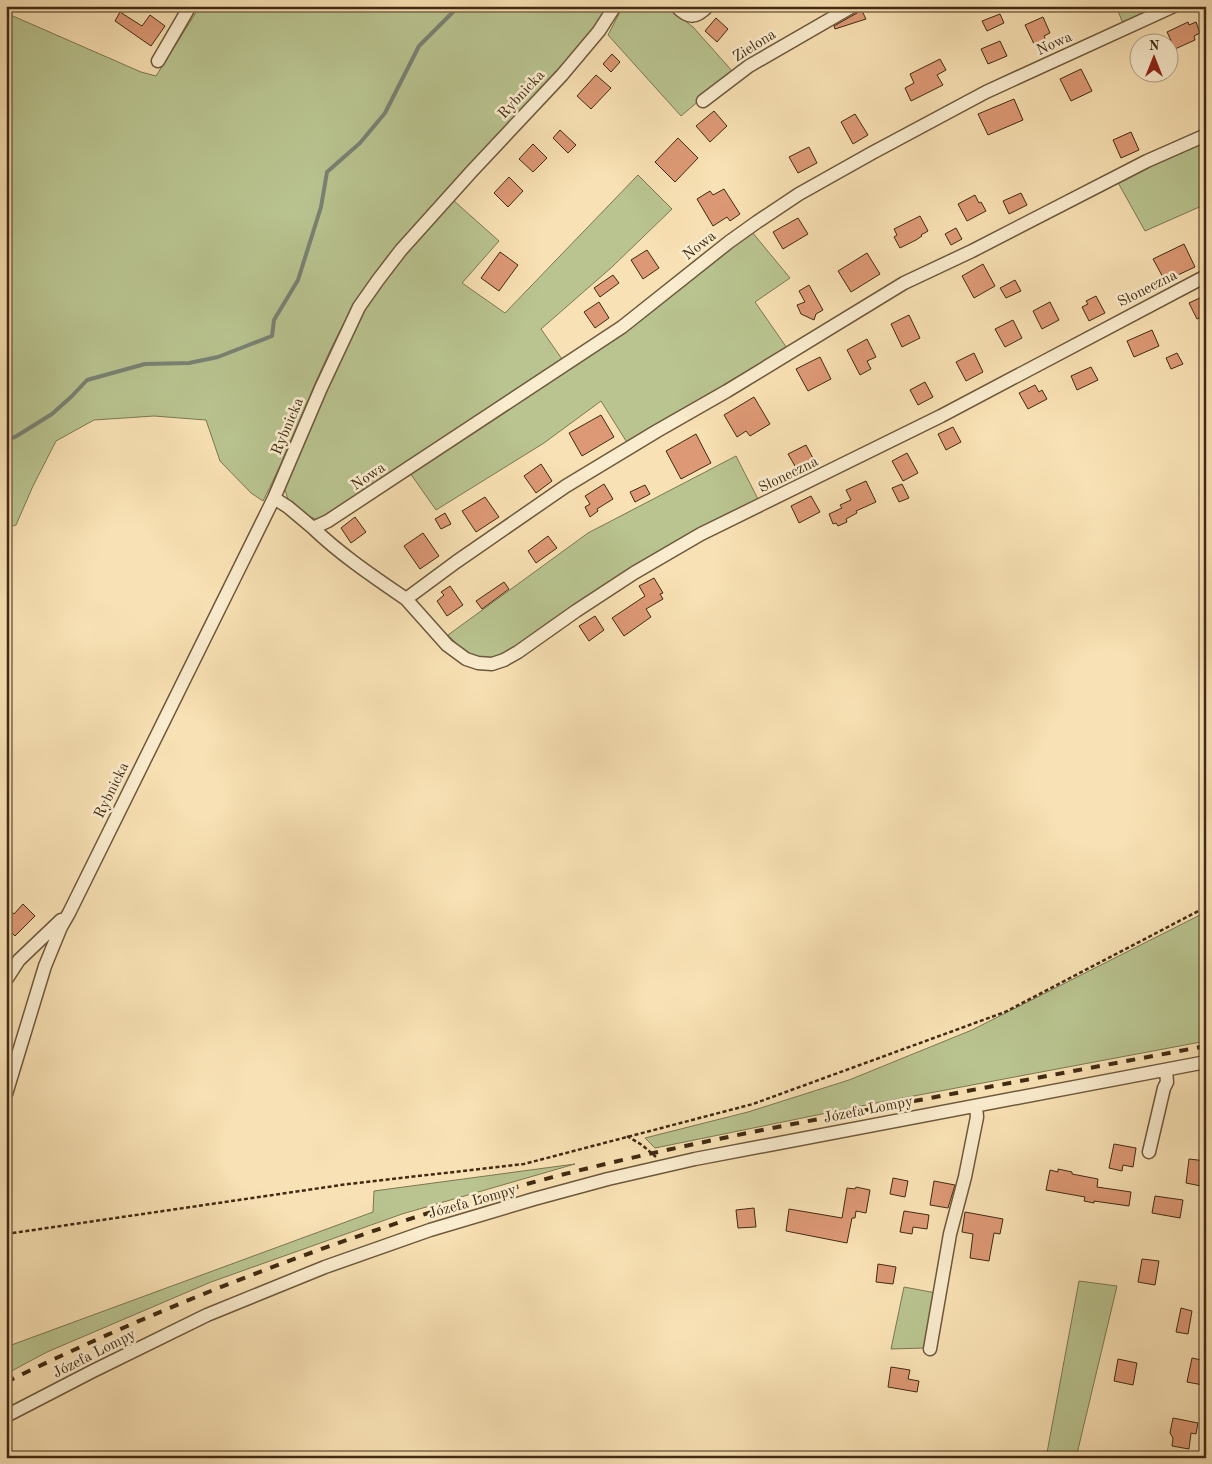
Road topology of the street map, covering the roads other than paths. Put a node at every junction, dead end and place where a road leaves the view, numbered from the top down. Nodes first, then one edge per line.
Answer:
1 (190, 6) edge
2 (615, 6) edge
3 (676, 6) edge
4 (708, 6) edge
5 (853, 6) edge
6 (1174, 6) edge
7 (158, 61) dead end
8 (703, 101) dead end
9 (1206, 135) edge
10 (1206, 276) edge
11 (274, 498) junction
12 (313, 528) junction
13 (406, 599) junction
14 (69, 913) junction
15 (6, 980) edge
16 (1206, 1062) edge
17 (1166, 1070) junction
18 (6, 1094) edge
19 (976, 1106) junction
20 (1149, 1152) dead end
21 (930, 1349) dead end
22 (6, 1416) edge

1 - 7 street
2 - 11 street, Rybnicka
3 - 4 street
5 - 8 street, Zielona
6 - 12 street, Nowa
9 - 13 street
10 - 13 street, Słoneczna
11 - 12 street
11 - 14 street, Rybnicka
12 - 13 street, Słoneczna
14 - 15 street, Rybnicka
14 - 18 street, Rybnicka
16 - 17 street, Józefa Lompy
17 - 19 street, Józefa Lompy
17 - 20 street
19 - 21 street
19 - 22 street, Józefa Lompy

